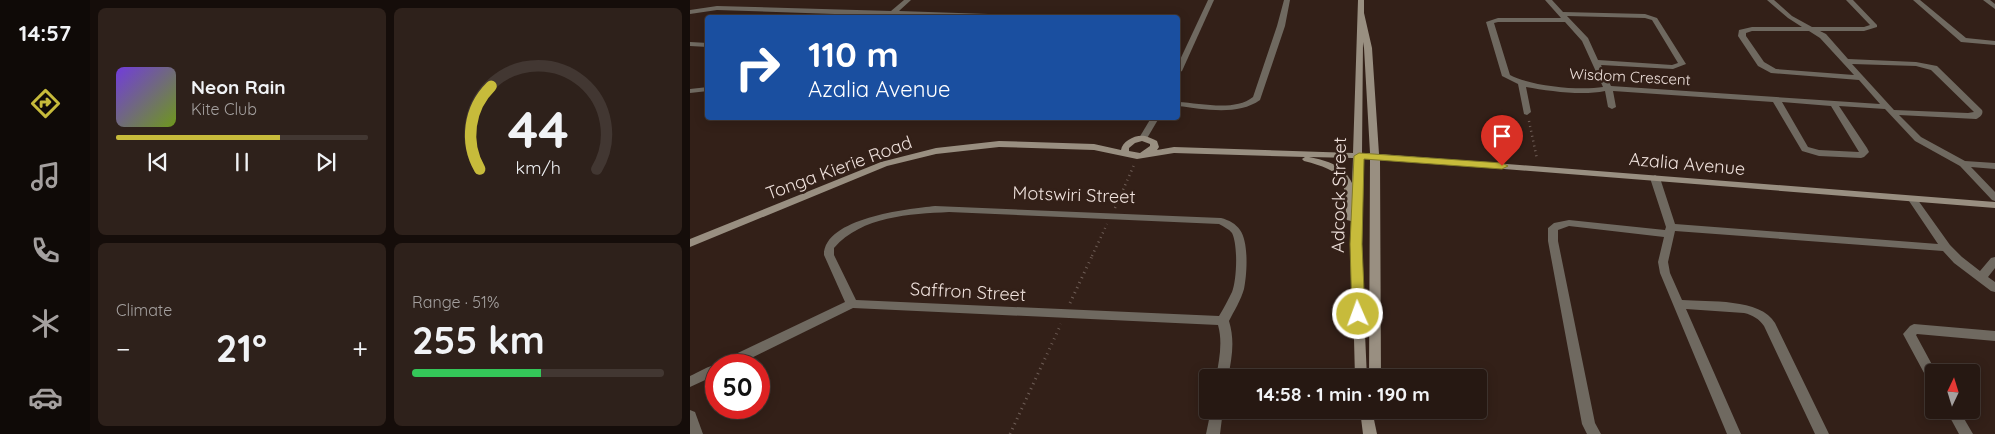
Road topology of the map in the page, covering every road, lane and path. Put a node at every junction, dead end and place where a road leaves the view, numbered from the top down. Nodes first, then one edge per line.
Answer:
1 (908, 0) edge
2 (1211, 0) edge
3 (1287, 0) edge
4 (1361, 0) edge
5 (1548, 0) edge
6 (1770, 0) edge
7 (1849, 0) edge
8 (1916, 0) edge
9 (1986, 0) edge
10 (1995, 7) edge
11 (690, 12) edge
12 (1361, 13) junction
13 (891, 15) edge
14 (1563, 17) junction
15 (1814, 29) junction
16 (1995, 43) edge
17 (690, 44) edge
18 (705, 45) edge
19 (1847, 61) junction
20 (1595, 62) junction
21 (1180, 68) edge
22 (1862, 78) junction
23 (1522, 84) junction
24 (1608, 88) junction
25 (705, 89) edge
26 (690, 91) edge
27 (1776, 99) junction
28 (1832, 103) junction
29 (1180, 104) edge
30 (1612, 107) dead end
31 (1890, 110) junction
32 (1527, 112) joint
33 (1154, 120) edge
34 (1140, 139) junction
35 (1154, 143) junction
36 (1094, 147) junction
37 (1174, 150) junction
38 (1274, 154) junction
39 (1138, 155) junction
40 (1359, 156) junction
41 (1376, 156) junction
42 (1962, 164) junction
43 (1995, 166) edge
44 (1539, 169) junction
45 (1654, 178) junction
46 (1912, 198) junction
47 (1995, 198) edge
48 (1995, 205) edge
49 (1111, 216) junction
50 (1671, 230) junction
51 (690, 243) edge
52 (1356, 244) junction
53 (1946, 248) junction
54 (1995, 262) edge
55 (1982, 278) junction
56 (1995, 288) edge
57 (852, 304) junction
58 (1678, 304) junction
59 (1065, 313) junction
60 (1223, 321) junction
61 (1995, 336) edge
62 (748, 354) edge
63 (1925, 365) edge
64 (1224, 369) edge
65 (1362, 369) edge
66 (1375, 369) edge
67 (705, 374) edge
68 (690, 382) edge
69 (690, 416) edge
70 (1216, 419) edge
71 (1368, 419) edge
72 (1372, 419) edge
73 (1957, 419) edge
74 (696, 434) edge
75 (1010, 434) edge
76 (1213, 434) edge
77 (1370, 434) edge
78 (1594, 434) edge
79 (1734, 434) edge
80 (1822, 434) edge
81 (1966, 434) edge

1 - 13 street
2 - 21 street
3 - 29 street
4 - 12 main road, Adcock Street
5 - 14 street
6 - 15 street
7 - 15 street
8 - 16 street
9 - 10 street
11 - 13 street
12 - 40 main road, Adcock Street
12 - 41 main road, Adcock Street
14 - 20 street
14 - 20 street
14 - 23 street
15 - 19 street
15 - 22 street
17 - 18 street
19 - 22 street
19 - 31 street, Wisdom Crescent
20 - 24 street
22 - 31 street
23 - 24 street, Wisdom Crescent
23 - 32 street
24 - 27 street, Wisdom Crescent
24 - 30 street
25 - 26 street
27 - 28 street, Wisdom Crescent
27 - 28 street
28 - 31 street, Wisdom Crescent
31 - 42 street
32 - 44 path
33 - 34 street
34 - 35 main road, Tonga Kierie Road
34 - 36 main road, Tonga Kierie Road
34 - 39 main road
35 - 37 main road, Tonga Kierie Road
35 - 39 main road
36 - 39 main road, Tonga Kierie Road
36 - 51 main road, Tonga Kierie Road
37 - 38 main road, Tonga Kierie Road
37 - 39 main road, Tonga Kierie Road
38 - 40 main road, Tonga Kierie Road
38 - 52 main road
39 - 49 path
40 - 41 main road, Tonga Kierie Road
40 - 52 main road, Adcock Street
41 - 44 main road, Azalia Avenue
41 - 66 main road, Adcock Street
42 - 43 street
42 - 47 street
44 - 45 main road, Azalia Avenue
45 - 46 main road, Azalia Avenue
45 - 50 street
46 - 48 main road, Azalia Avenue
46 - 53 street
49 - 57 street, Motswiri Street
49 - 59 path
49 - 60 street, Motswiri Street
50 - 53 street
50 - 58 street
50 - 78 street
52 - 65 main road, Adcock Street
53 - 55 street
54 - 55 street
55 - 56 street
57 - 59 street, Saffron Street
57 - 62 street, Saffron Street
58 - 79 street
58 - 80 street
59 - 60 street, Saffron Street
59 - 75 path
60 - 64 street
61 - 63 street
67 - 68 street
69 - 74 street
70 - 76 street
71 - 77 main road
72 - 77 main road
73 - 81 street

